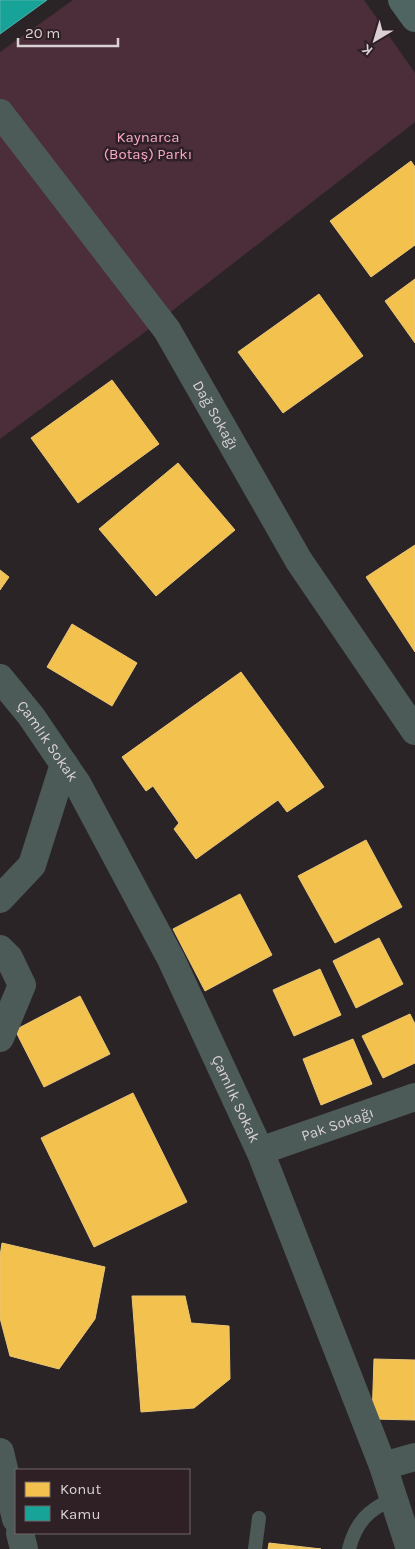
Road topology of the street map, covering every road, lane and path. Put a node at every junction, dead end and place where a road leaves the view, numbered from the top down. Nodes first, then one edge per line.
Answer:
1 (402, 0) edge
2 (415, 18) edge
3 (0, 113) edge
4 (0, 678) edge
5 (415, 731) edge
6 (64, 764) junction
7 (0, 899) edge
8 (0, 949) edge
9 (0, 1038) edge
10 (415, 1097) edge
11 (260, 1150) junction
12 (0, 1452) edge
13 (415, 1457) edge
14 (383, 1466) junction
15 (394, 1498) junction
16 (15, 1515) edge
17 (259, 1518) dead end
18 (20, 1534) edge
19 (24, 1549) edge
20 (254, 1549) edge
21 (349, 1549) edge
22 (410, 1549) edge

1 - 2 main road
3 - 5 street, Dağ Sokağı
4 - 6 street, Çamlık Sokak
6 - 7 street
6 - 11 street, Çamlık Sokak
8 - 9 street
10 - 11 street, Pak Sokağı
11 - 14 street, Çamlık Sokak
12 - 16 street
13 - 14 street
14 - 15 street, Çamlık Sokak
15 - 21 lane
15 - 22 street, Çamlık Sokak
17 - 20 lane
18 - 19 street

